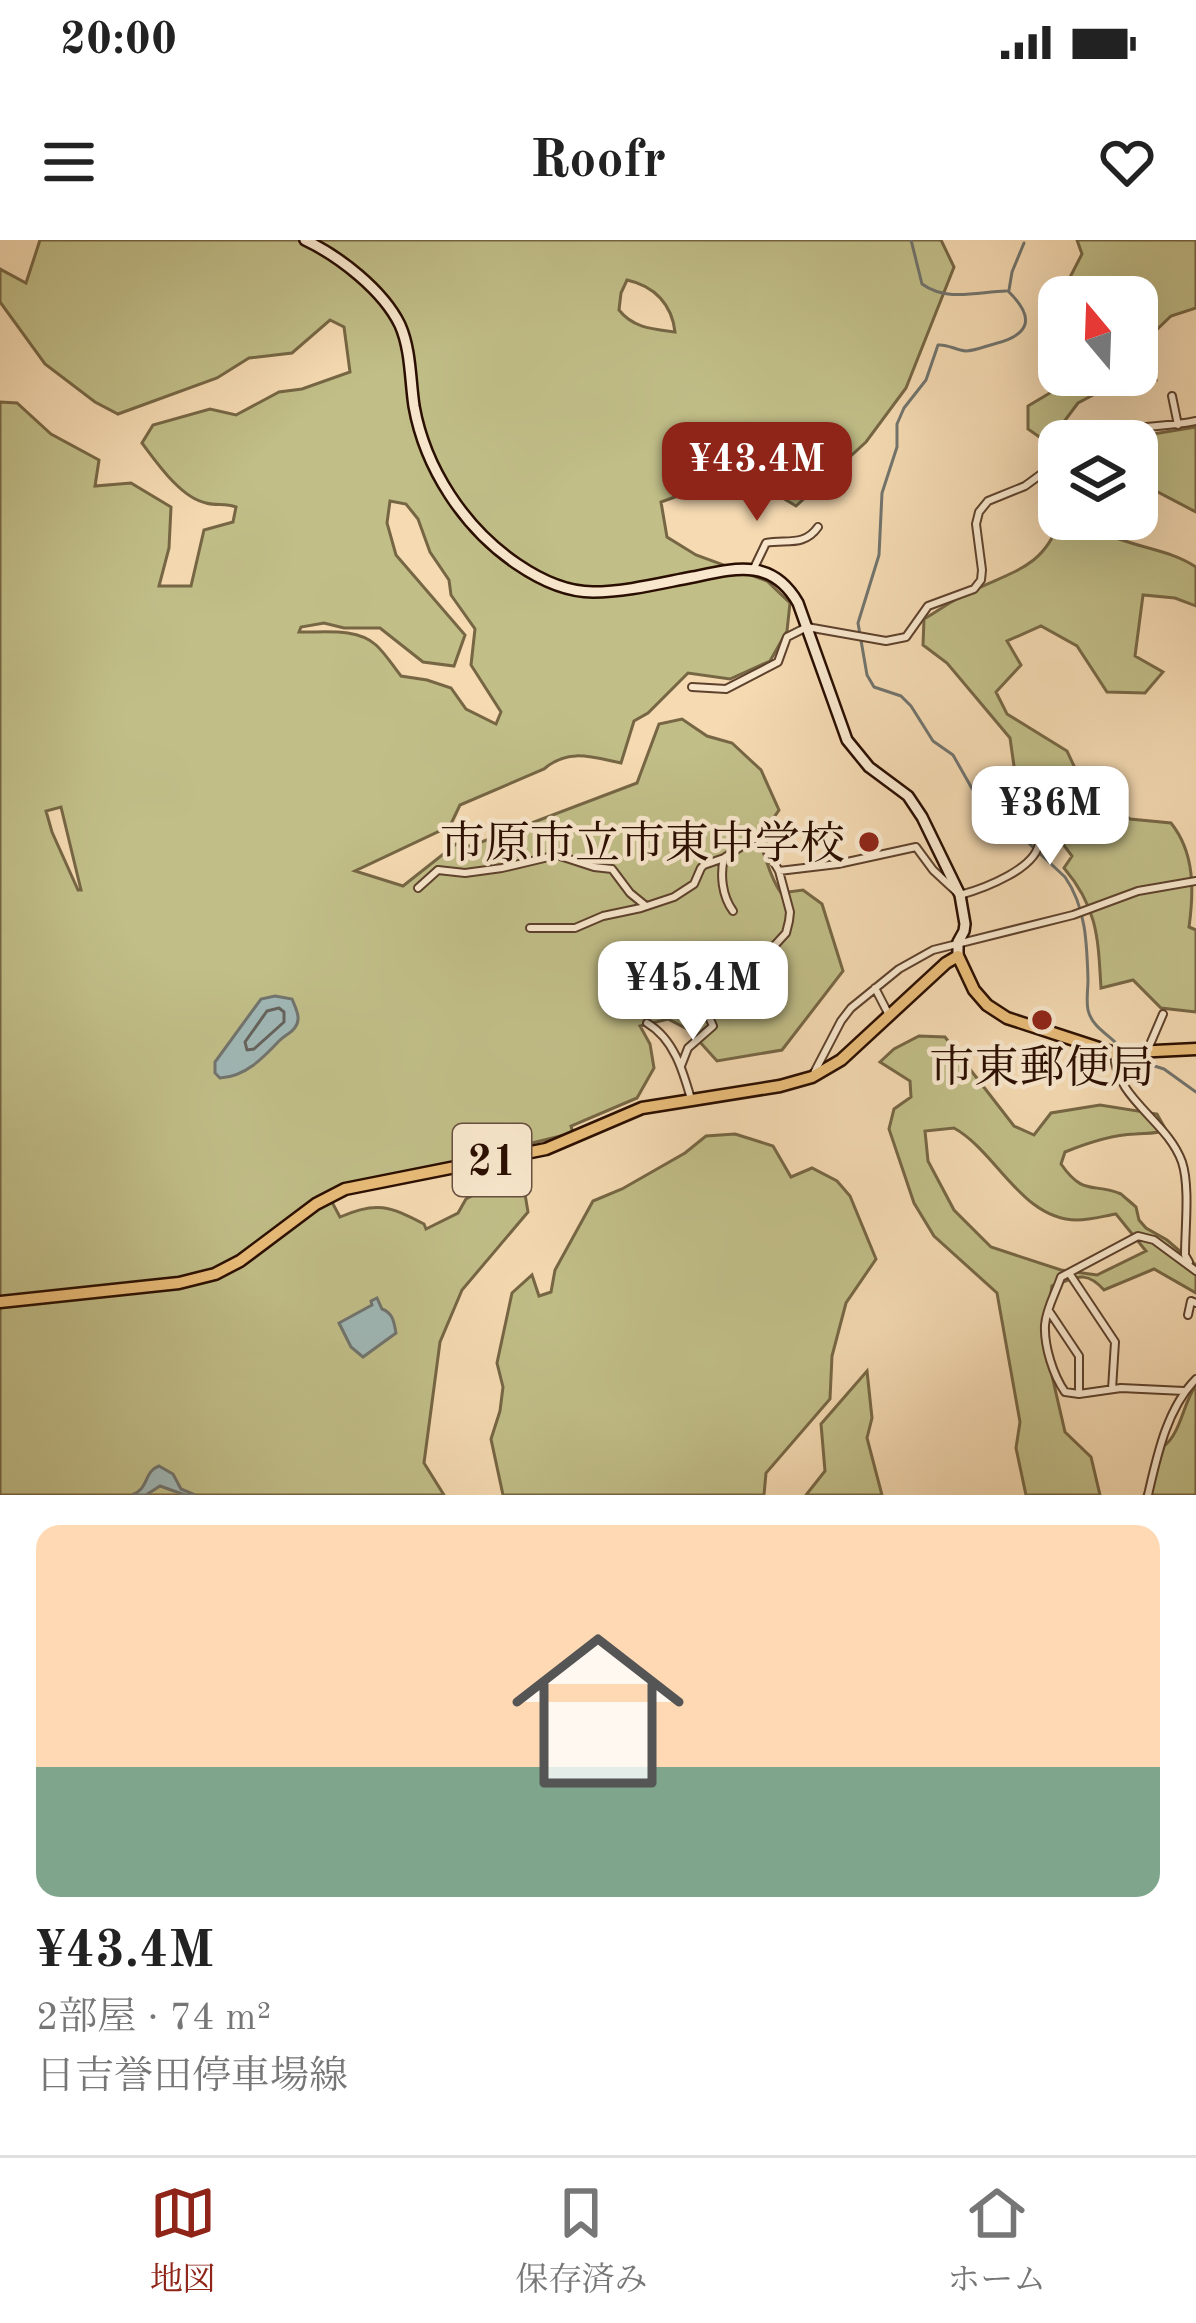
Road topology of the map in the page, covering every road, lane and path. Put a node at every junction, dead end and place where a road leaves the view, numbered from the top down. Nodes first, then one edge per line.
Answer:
1 (305, 240) edge
2 (1172, 396) dead end
3 (1196, 422) edge
4 (1178, 425) junction
5 (1158, 426) edge
6 (1038, 476) edge
7 (818, 527) dead end
8 (753, 569) junction
9 (806, 627) junction
10 (692, 687) dead end
11 (1012, 798) dead end
12 (724, 858) junction
13 (778, 871) junction
14 (1196, 881) edge
15 (418, 888) dead end
16 (960, 895) junction
17 (646, 906) junction
18 (733, 910) dead end
19 (530, 928) dead end
20 (958, 949) junction
21 (875, 988) junction
22 (1163, 1014) dead end
23 (889, 1015) junction
24 (647, 1023) dead end
25 (1196, 1049) edge
26 (1147, 1052) junction
27 (1114, 1053) junction
28 (681, 1066) junction
29 (812, 1077) junction
30 (691, 1099) junction
31 (1192, 1160) dead end
32 (1183, 1165) junction
33 (1193, 1268) edge
34 (1069, 1273) junction
35 (0, 1303) edge
36 (1196, 1303) edge
37 (1049, 1310) junction
38 (1188, 1315) dead end
39 (1196, 1379) edge
40 (1112, 1389) junction
41 (1184, 1391) junction
42 (1078, 1394) junction
43 (1148, 1495) edge

1 - 8 main road
2 - 4 street
3 - 4 street
4 - 5 street
6 - 9 street
7 - 8 street
8 - 9 main road
9 - 10 street
9 - 16 main road
11 - 16 street
12 - 13 street
12 - 17 street
12 - 18 street
13 - 16 street
13 - 28 street
14 - 20 street
15 - 17 street
16 - 20 main road
17 - 19 street
20 - 21 street
20 - 23 main road, 21
20 - 27 main road
21 - 23 street
21 - 29 street
22 - 26 street
23 - 29 main road, 21
24 - 28 street
25 - 26 main road
26 - 27 main road
27 - 32 street
28 - 30 street
29 - 30 main road, 21
30 - 35 main road, 21
31 - 32 street
32 - 33 street
33 - 34 street
34 - 37 street
34 - 40 street
36 - 38 street
37 - 42 street
37 - 42 street
39 - 41 street
40 - 41 street
40 - 42 street
41 - 43 street

